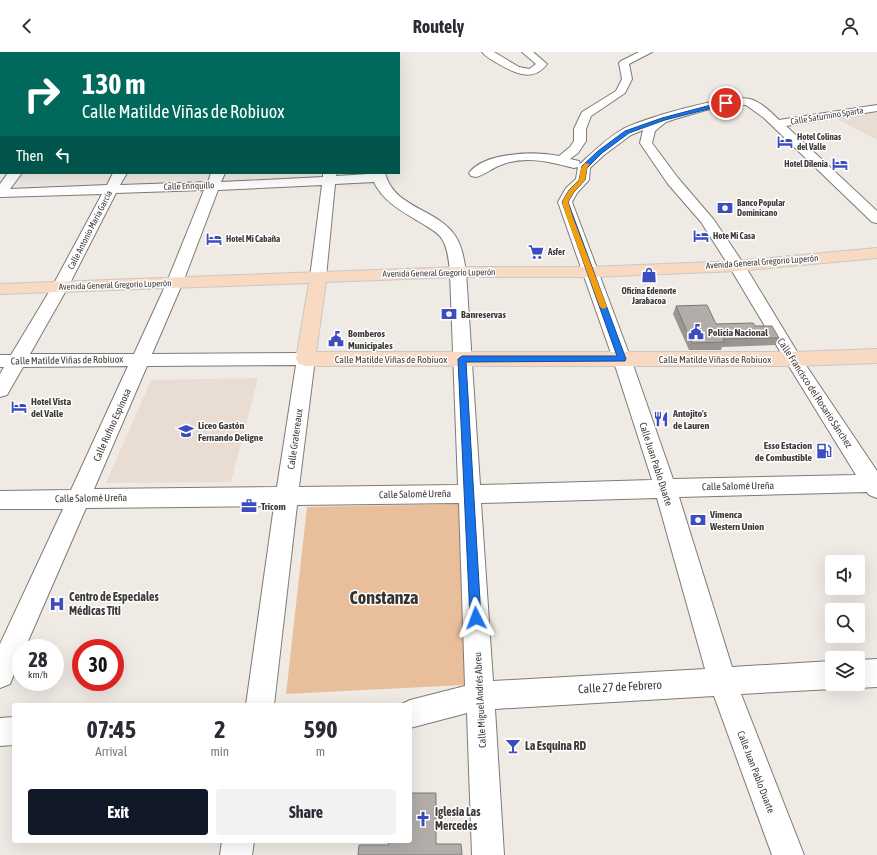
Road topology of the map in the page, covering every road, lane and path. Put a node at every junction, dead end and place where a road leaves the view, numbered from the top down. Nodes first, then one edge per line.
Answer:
1 (487, 52) edge
2 (527, 52) edge
3 (647, 52) edge
4 (877, 108) edge
5 (663, 119) junction
6 (776, 124) junction
7 (562, 159) junction
8 (584, 168) junction
9 (476, 173) dead end
10 (14, 174) edge
11 (119, 174) edge
12 (378, 176) edge
13 (330, 177) edge
14 (215, 180) edge
15 (112, 188) junction
16 (0, 193) edge
17 (877, 219) edge
18 (877, 253) edge
19 (738, 266) junction
20 (458, 272) junction
21 (591, 272) junction
22 (318, 277) junction
23 (175, 282) junction
24 (60, 287) junction
25 (0, 289) edge
26 (877, 356) edge
27 (141, 359) junction
28 (306, 359) junction
29 (462, 359) junction
30 (622, 359) junction
31 (793, 359) junction
32 (8, 361) edge
33 (0, 390) edge
34 (876, 485) edge
35 (665, 487) junction
36 (470, 494) junction
37 (286, 496) junction
38 (79, 498) junction
39 (0, 500) edge
40 (877, 673) edge
41 (0, 674) edge
42 (865, 674) edge
43 (825, 675) edge
44 (722, 681) junction
45 (479, 696) junction
46 (260, 703) edge
47 (412, 713) edge
48 (12, 731) edge
49 (0, 732) edge
50 (238, 843) edge
51 (236, 855) edge
52 (488, 855) edge
53 (788, 855) edge

1 - 2 street
3 - 7 street
4 - 6 street, Calle Saturnino Sparta
5 - 6 street, Calle Juan Pablo Duarte
5 - 8 street, Calle Juan Pablo Duarte
5 - 19 street, Calle Francisco del Rosario Sánchez
6 - 17 street
7 - 8 street
7 - 9 street
8 - 21 street, Calle Juan Pablo Duarte
10 - 16 street
11 - 15 street, Calle Antonio María García
12 - 13 street, Calle Enriquillo
12 - 20 street, Calle Miguel Andrés Abreu
13 - 14 street, Calle Enriquillo
13 - 22 street, Calle Gratereaux
14 - 15 street, Calle Enriquillo
14 - 23 street, Calle Rufino Espinosa
15 - 16 street, Calle Enriquillo
15 - 24 street, Calle Antonio María García
18 - 19 main road, Avenida General Gregorio Luperón
19 - 21 main road, Avenida General Gregorio Luperón
19 - 31 street, Calle Francisco del Rosario Sánchez
20 - 21 main road, Avenida General Gregorio Luperón
20 - 22 main road, Avenida General Gregorio Luperón
20 - 29 street, Calle Miguel Andrés Abreu
21 - 30 street, Calle Juan Pablo Duarte
22 - 23 main road, Avenida General Gregorio Luperón
22 - 28 main road, Calle Gratereaux
23 - 24 main road, Avenida General Gregorio Luperón
23 - 27 street, Calle Rufino Espinosa
24 - 25 main road, Avenida General Gregorio Luperón
24 - 32 street, Calle Antonio María García
26 - 31 main road, Calle Matilde Viñas de Robiuox
27 - 28 street, Calle Matilde Viñas de Robiuox
27 - 32 street, Calle Matilde Viñas de Robiuox
27 - 38 street, Calle Rufino Espinosa
28 - 29 main road, Calle Matilde Viñas de Robiuox
28 - 37 street, Calle Gratereaux
29 - 30 main road, Calle Matilde Viñas de Robiuox
29 - 36 street, Calle Miguel Andrés Abreu
30 - 31 main road, Calle Matilde Viñas de Robiuox
30 - 35 street, Calle Juan Pablo Duarte
31 - 34 street, Calle Francisco del Rosario Sánchez
32 - 33 street, Calle Antonio María García
34 - 35 street, Calle Salomé Ureña
35 - 36 street, Calle Salomé Ureña
35 - 44 street, Calle Juan Pablo Duarte
36 - 37 street, Calle Salomé Ureña
36 - 45 street, Calle Miguel Andrés Abreu
37 - 38 street, Calle Salomé Ureña
37 - 46 street, Calle Gratereaux
38 - 39 street, Calle Salomé Ureña
38 - 41 street, Calle Rufino Espinosa
40 - 42 street
43 - 44 street, Calle 27 de Febrero
44 - 45 street, Calle 27 de Febrero
44 - 53 street, Calle Juan Pablo Duarte
45 - 47 street, Calle 27 de Febrero
45 - 52 street, Calle Miguel Andrés Abreu
48 - 49 street
50 - 51 street

